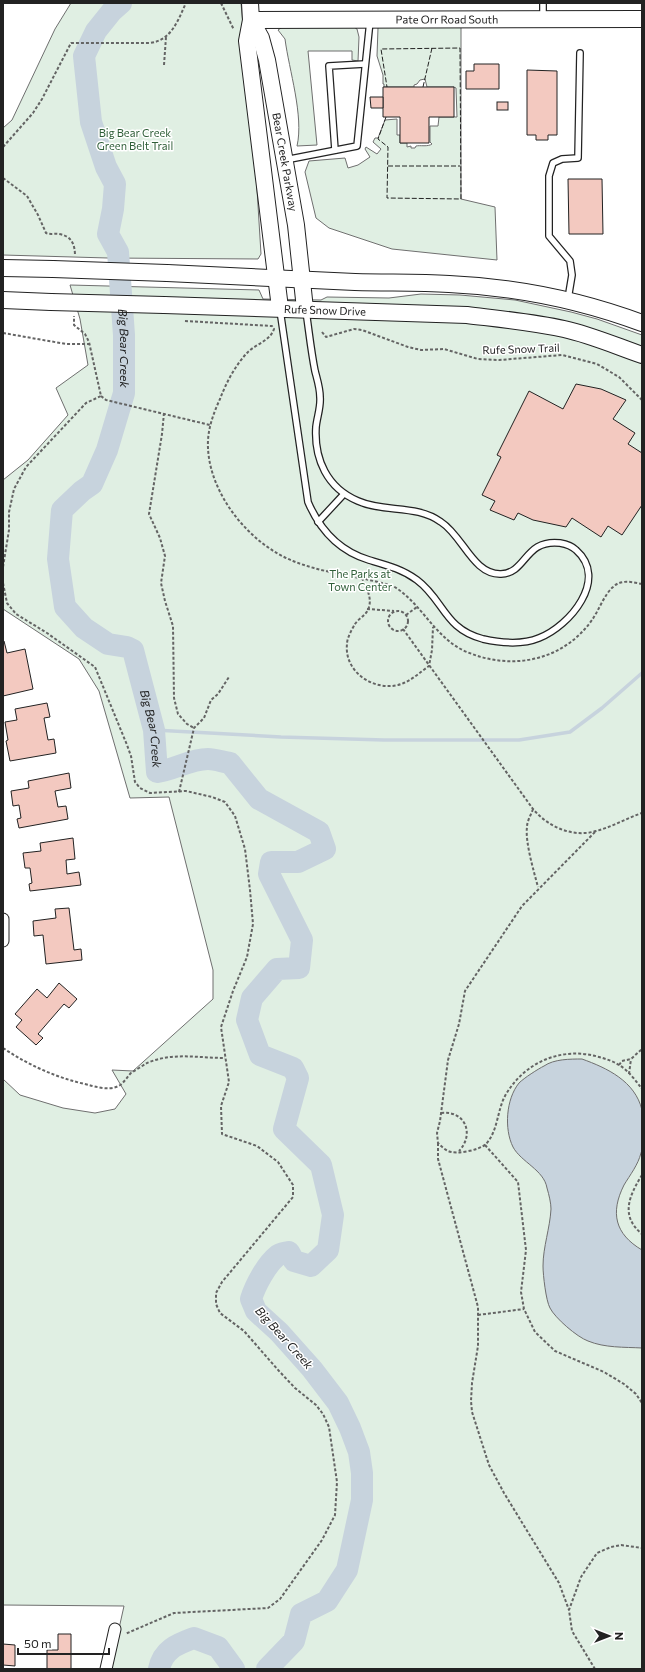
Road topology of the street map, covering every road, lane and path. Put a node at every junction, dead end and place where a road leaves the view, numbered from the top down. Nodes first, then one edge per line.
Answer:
1 (186, 3) edge
2 (250, 3) edge
3 (543, 11) edge
4 (370, 19) junction
5 (642, 19) edge
6 (251, 20) junction
7 (166, 37) junction
8 (580, 52) dead end
9 (366, 64) junction
10 (164, 65) dead end
11 (3, 147) edge
12 (335, 150) junction
13 (285, 160) junction
14 (3, 268) edge
15 (277, 278) junction
16 (302, 279) junction
17 (3, 300) edge
18 (568, 300) junction
19 (280, 308) junction
20 (305, 308) junction
21 (183, 320) dead end
22 (642, 323) edge
23 (322, 332) dead end
24 (3, 333) edge
25 (642, 356) edge
26 (101, 396) junction
27 (642, 400) edge
28 (164, 413) junction
29 (210, 424) junction
30 (344, 494) junction
31 (318, 522) junction
32 (3, 567) edge
33 (362, 578) junction
34 (3, 583) edge
35 (642, 584) edge
36 (417, 607) junction
37 (368, 609) junction
38 (395, 611) junction
39 (406, 615) junction
40 (433, 626) junction
41 (403, 629) junction
42 (429, 666) junction
43 (229, 677) dead end
44 (194, 728) junction
45 (179, 792) junction
46 (533, 809) junction
47 (642, 813) edge
48 (596, 832) junction
49 (539, 888) junction
50 (3, 919) edge
51 (3, 941) edge
52 (3, 1048) edge
53 (642, 1049) edge
54 (225, 1058) junction
55 (630, 1059) junction
56 (619, 1064) junction
57 (629, 1074) junction
58 (642, 1089) edge
59 (440, 1113) junction
60 (438, 1143) junction
61 (485, 1145) junction
62 (459, 1151) junction
63 (642, 1175) edge
64 (642, 1234) edge
65 (524, 1309) junction
66 (478, 1315) junction
67 (642, 1403) edge
68 (642, 1548) edge
69 (570, 1610) junction
70 (119, 1632) joint
71 (106, 1669) edge
72 (595, 1669) edge

1 - 7 path
2 - 6 main road, Bear Creek Parkway
3 - 4 main road, Pate Orr Road South
3 - 5 main road, Pate Orr Road South
4 - 6 main road, Pate Orr Road South
4 - 9 lane
6 - 13 main road, Bear Creek Parkway
6 - 15 main road, Bear Creek Parkway
7 - 10 path
7 - 11 path
8 - 18 lane
9 - 12 lane
9 - 12 lane
12 - 13 lane
13 - 16 main road, Bear Creek Parkway
14 - 15 main road, bridge
15 - 16 main road
15 - 19 main road, Bear Creek Parkway
16 - 18 main road
16 - 20 main road, Bear Creek Parkway
17 - 19 main road, Rufe Snow Drive, bridge
18 - 22 main road
19 - 20 main road, Rufe Snow Drive
19 - 31 lane
20 - 25 main road, Rufe Snow Drive
20 - 30 lane
21 - 29 path
23 - 27 path, Rufe Snow Trail
24 - 26 path
26 - 28 path
26 - 32 path
28 - 29 path
28 - 44 path
29 - 33 path
30 - 31 lane
30 - 31 lane
33 - 36 path
33 - 37 path
34 - 45 path
35 - 40 path
36 - 39 path
36 - 40 path
37 - 38 path
37 - 42 path
38 - 39 path
38 - 41 path
39 - 41 path
40 - 42 path
41 - 42 path
42 - 46 path
43 - 44 path
44 - 45 path
45 - 54 path
46 - 48 path
46 - 49 path
47 - 48 path
48 - 49 path
49 - 59 path
50 - 51 street
52 - 54 path
53 - 55 path
54 - 70 path
55 - 56 path
55 - 57 path
56 - 57 path
56 - 61 path
57 - 58 path
59 - 60 path
59 - 62 path
60 - 62 path
60 - 66 path
61 - 62 path
61 - 65 path
63 - 64 path
65 - 66 path
65 - 67 path
66 - 69 path
68 - 69 path
69 - 72 path
70 - 71 street

